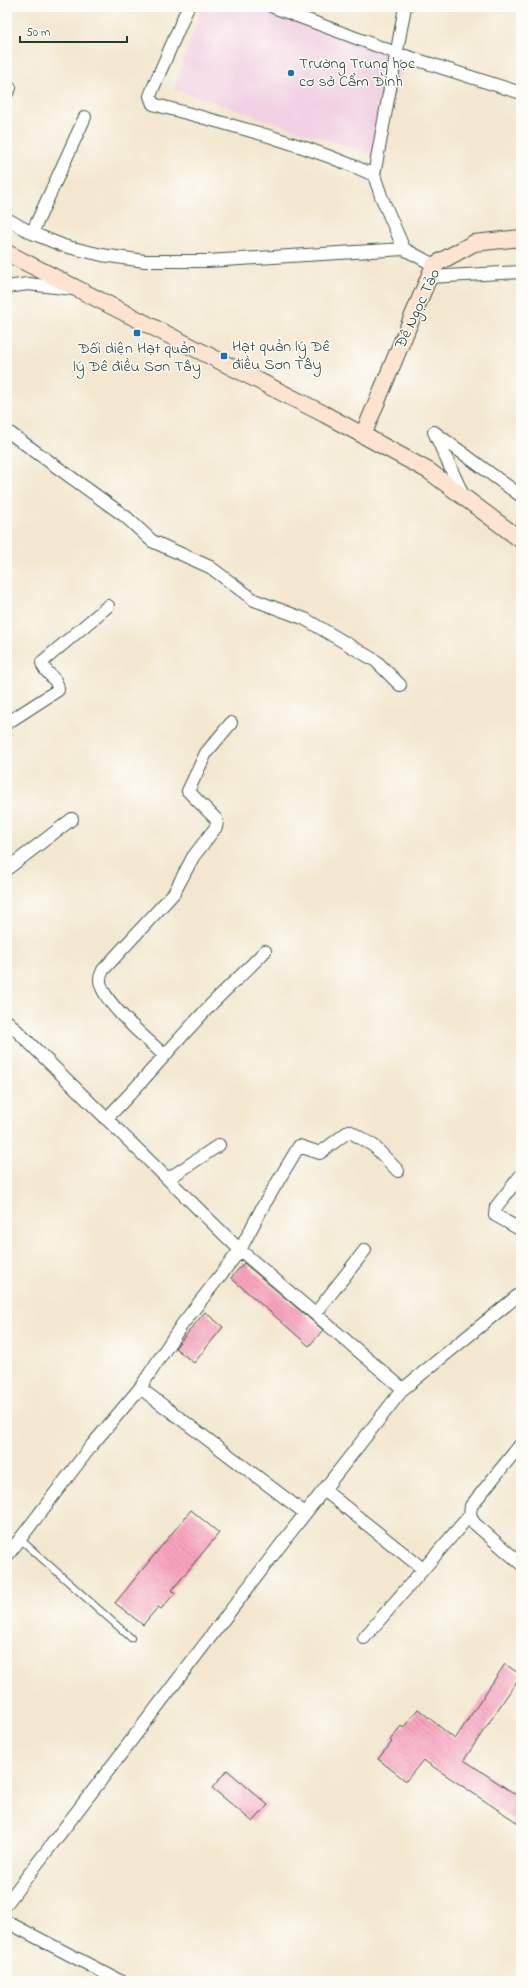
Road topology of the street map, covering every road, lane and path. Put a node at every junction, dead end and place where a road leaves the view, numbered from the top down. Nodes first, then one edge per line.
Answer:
1 (188, 7) edge
2 (273, 7) edge
3 (405, 7) edge
4 (396, 53) junction
5 (521, 93) edge
6 (85, 117) dead end
7 (374, 175) junction
8 (7, 219) edge
9 (32, 233) junction
10 (521, 238) edge
11 (404, 249) junction
12 (7, 253) edge
13 (431, 271) junction
14 (521, 272) edge
15 (7, 287) edge
16 (81, 290) junction
17 (7, 430) edge
18 (363, 435) junction
19 (521, 496) edge
20 (464, 497) junction
21 (521, 540) edge
22 (108, 606) dead end
23 (400, 685) dead end
24 (7, 723) edge
25 (231, 723) dead end
26 (72, 819) dead end
27 (7, 869) edge
28 (265, 951) dead end
29 (7, 1021) edge
30 (164, 1055) junction
31 (106, 1119) junction
32 (219, 1145) dead end
33 (398, 1171) dead end
34 (521, 1175) edge
35 (168, 1179) junction
36 (521, 1230) edge
37 (240, 1250) junction
38 (365, 1250) dead end
39 (521, 1294) edge
40 (315, 1314) junction
41 (140, 1388) junction
42 (403, 1389) junction
43 (521, 1444) edge
44 (324, 1490) junction
45 (305, 1512) junction
46 (470, 1515) junction
47 (20, 1539) junction
48 (7, 1556) edge
49 (521, 1564) edge
50 (423, 1569) junction
51 (131, 1638) dead end
52 (364, 1638) dead end
53 (7, 1903) edge
54 (7, 1922) edge
55 (120, 1981) edge

1 - 7 street
2 - 4 street
3 - 4 street
4 - 5 street
4 - 7 street
6 - 9 street
7 - 11 street
8 - 9 street
9 - 11 street
10 - 13 main road, Đê Ngọc Tảo
11 - 13 street
12 - 16 main road
13 - 14 street
13 - 18 main road, Đê Ngọc Tảo
15 - 16 street
16 - 18 main road
17 - 23 street
18 - 20 main road
19 - 20 street
20 - 21 main road
22 - 24 street
25 - 30 street
26 - 27 street
28 - 30 street
29 - 31 street
30 - 31 street
31 - 35 street
32 - 35 street
33 - 37 street
34 - 36 street
35 - 37 street
37 - 40 street
37 - 41 street
38 - 40 street
39 - 42 street
40 - 42 street
41 - 45 street
41 - 47 street
42 - 44 street
43 - 46 street
44 - 45 street
44 - 50 street
45 - 53 street
46 - 49 street
46 - 50 street
47 - 48 street
47 - 51 lane
50 - 52 street
54 - 55 street

